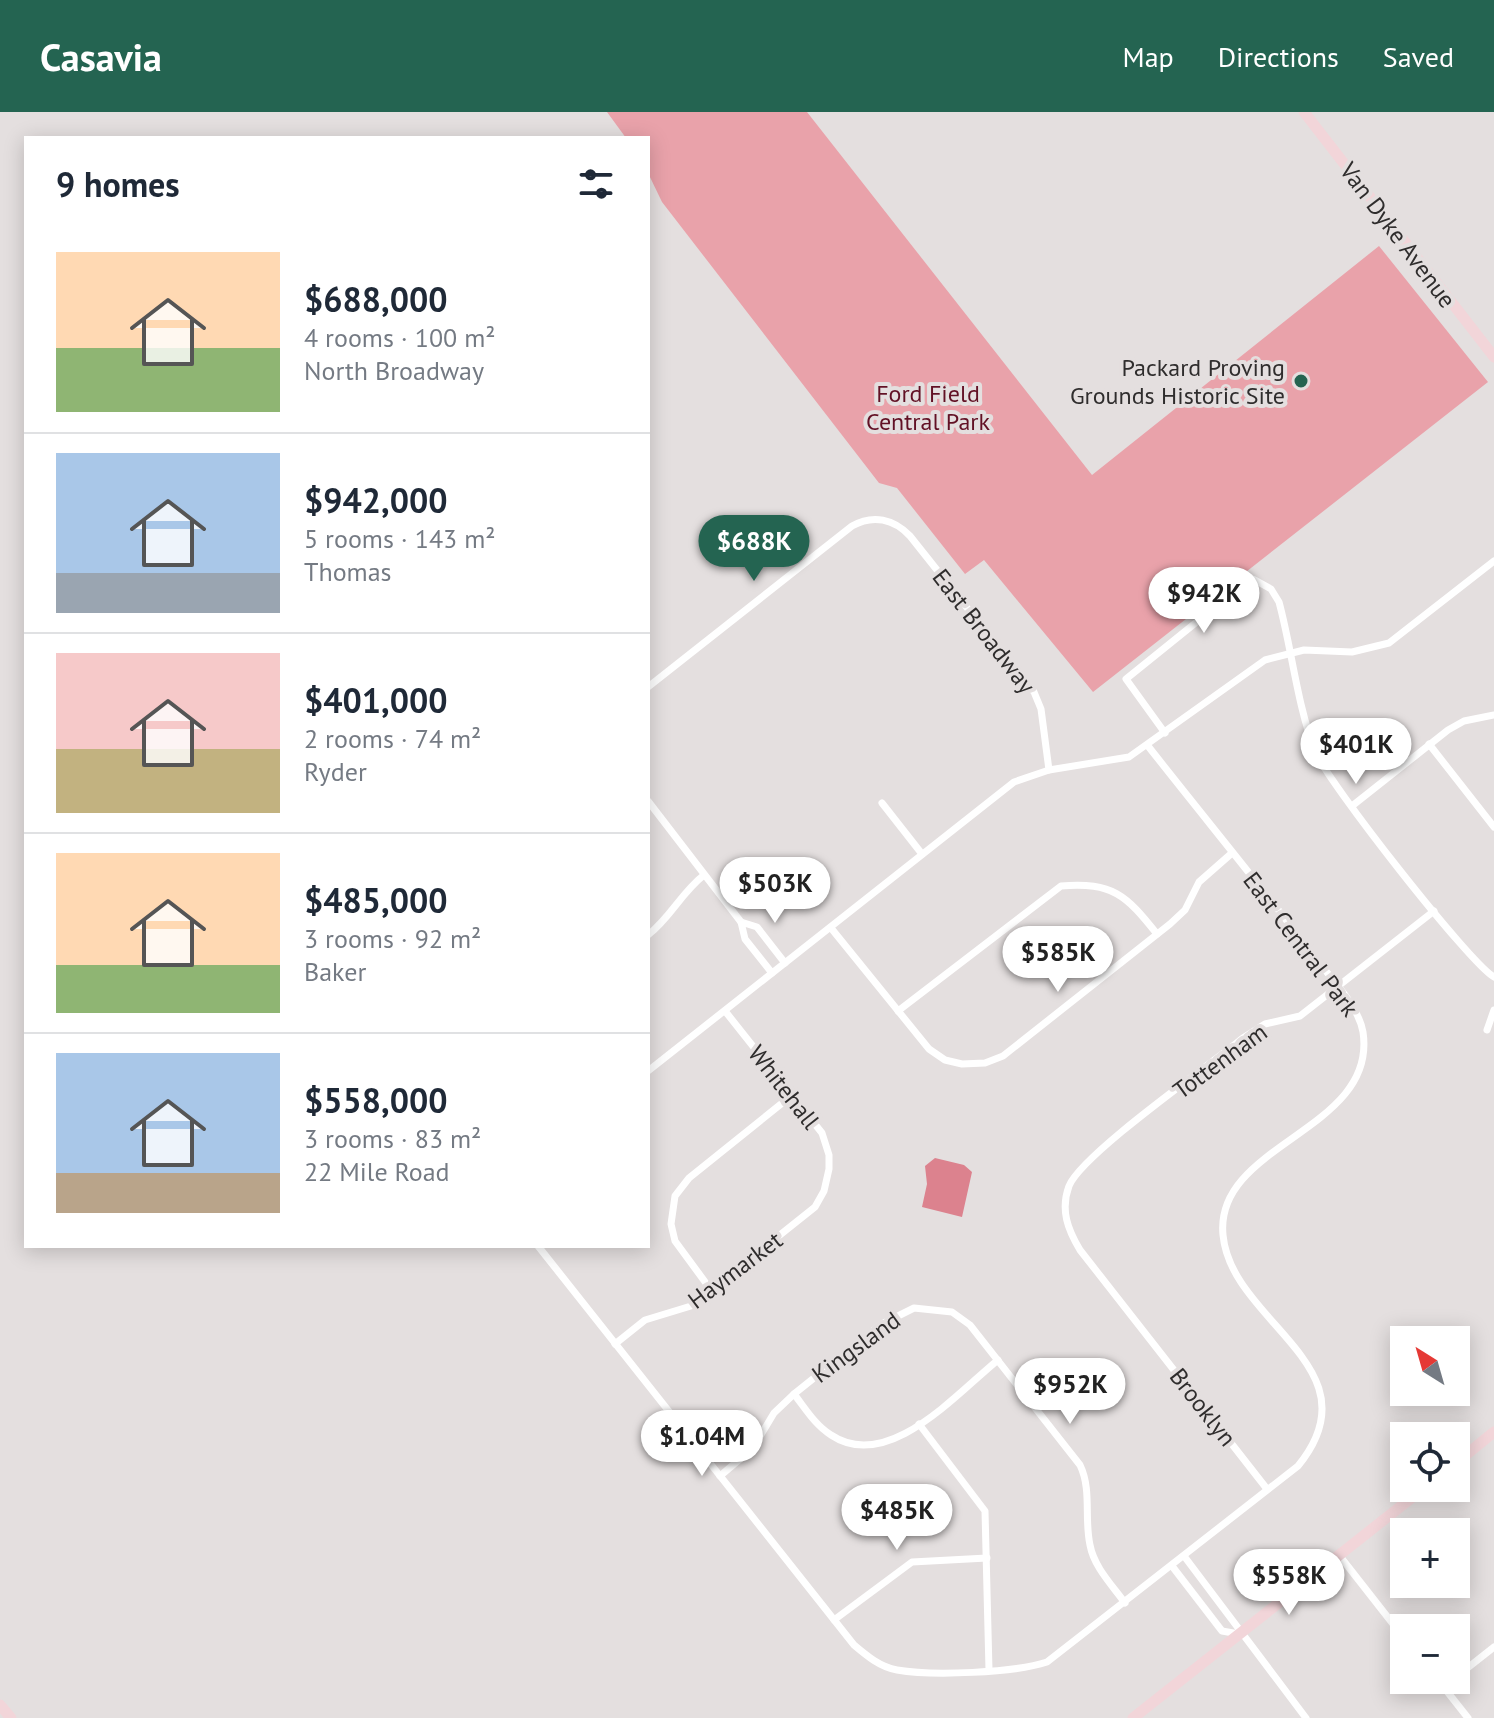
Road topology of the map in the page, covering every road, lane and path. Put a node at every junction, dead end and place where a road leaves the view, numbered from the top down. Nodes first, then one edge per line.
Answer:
1 (1304, 112) edge
2 (1494, 357) edge
3 (1494, 561) edge
4 (1292, 652) junction
5 (650, 685) edge
6 (1494, 715) edge
7 (1165, 733) junction
8 (1429, 744) junction
9 (1148, 746) junction
10 (1049, 770) junction
11 (882, 803) dead end
12 (650, 804) edge
13 (1352, 806) junction
14 (1494, 827) edge
15 (1232, 853) junction
16 (922, 854) junction
17 (704, 875) junction
18 (1434, 911) junction
19 (741, 922) junction
20 (831, 928) junction
21 (650, 933) edge
22 (1157, 934) junction
23 (770, 944) junction
24 (757, 955) junction
25 (785, 963) junction
26 (772, 973) junction
27 (1494, 977) edge
28 (1337, 987) junction
29 (1494, 1010) edge
30 (725, 1011) junction
31 (898, 1011) junction
32 (1487, 1030) dead end
33 (650, 1069) edge
34 (791, 1096) junction
35 (829, 1169) joint
36 (1066, 1204) joint
37 (540, 1248) edge
38 (711, 1290) junction
39 (615, 1344) junction
40 (998, 1360) junction
41 (794, 1394) junction
42 (919, 1424) junction
43 (1494, 1432) edge
44 (1470, 1452) edge
45 (720, 1476) junction
46 (1267, 1489) junction
47 (1406, 1502) edge
48 (1339, 1555) junction
49 (1184, 1556) junction
50 (987, 1558) junction
51 (1172, 1566) junction
52 (1125, 1603) junction
53 (834, 1620) junction
54 (1390, 1620) edge
55 (1239, 1634) junction
56 (1494, 1647) edge
57 (1470, 1666) edge
58 (989, 1670) junction
59 (1449, 1694) edge
60 (0, 1705) edge
61 (11, 1718) edge
62 (1133, 1718) edge
63 (1306, 1718) edge
64 (1468, 1718) edge

1 - 2 street, Van Dyke Avenue
3 - 4 street
4 - 7 street
4 - 7 street
4 - 13 street
5 - 10 street, East Broadway
6 - 8 street
7 - 9 street
8 - 13 street
8 - 14 street
9 - 10 street
9 - 15 street, East Central Park
10 - 16 street
11 - 16 street
12 - 17 street
13 - 18 street
15 - 22 street
15 - 28 street, East Central Park
16 - 20 street
17 - 19 street
17 - 21 street
18 - 27 street
18 - 28 street, Tottenham
19 - 23 street
19 - 24 street
20 - 25 street
20 - 31 street
22 - 31 street
22 - 31 street
23 - 24 street
23 - 25 street
24 - 26 street
25 - 26 street
26 - 30 street
28 - 36 street, Tottenham
28 - 46 street, East Central Park
29 - 32 street
30 - 33 street
30 - 34 street, Whitehall
34 - 35 street, Whitehall
34 - 38 street
35 - 38 street, Haymarket
36 - 46 street, Brooklyn
37 - 39 street
38 - 39 street, Haymarket
39 - 45 street
40 - 41 street, Kingsland
40 - 42 street
40 - 52 street
41 - 42 street
41 - 45 street, Kingsland
42 - 50 street
43 - 44 street
45 - 53 street
46 - 49 street
47 - 48 street
48 - 54 street
48 - 55 street
49 - 51 street
49 - 55 street
50 - 53 street
50 - 58 street
51 - 52 street
51 - 55 street
52 - 58 street
53 - 58 street
55 - 62 street
55 - 63 street
56 - 57 street
59 - 64 street
60 - 61 street

